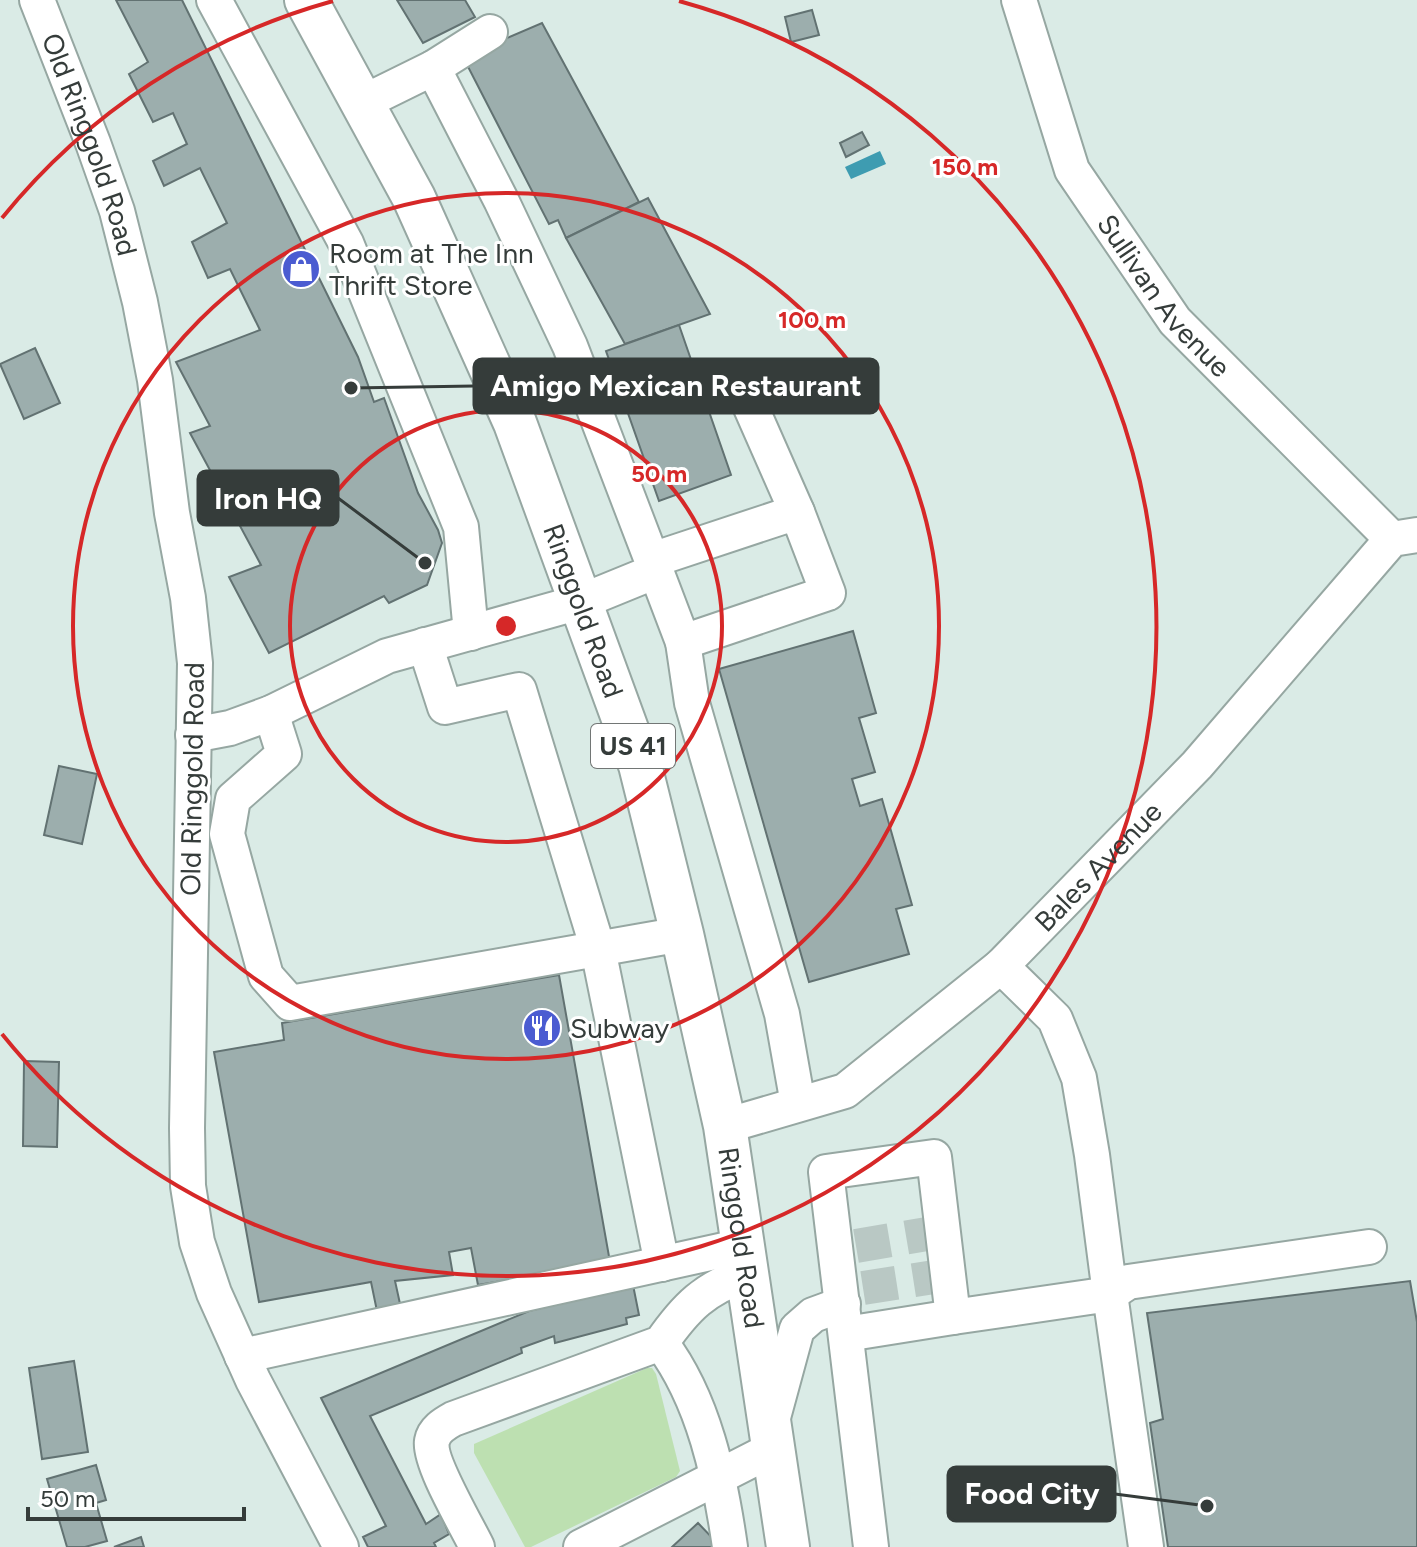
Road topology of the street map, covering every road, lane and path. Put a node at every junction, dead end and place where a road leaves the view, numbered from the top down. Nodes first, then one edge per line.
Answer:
1 (37, 0) edge
2 (214, 0) edge
3 (306, 0) edge
4 (1019, 0) edge
5 (490, 32) dead end
6 (433, 68) junction
7 (362, 103) junction
8 (745, 394) dead end
9 (797, 512) junction
10 (1404, 537) edge
11 (654, 566) junction
12 (580, 602) junction
13 (471, 633) junction
14 (683, 642) junction
15 (425, 645) junction
16 (271, 713) junction
17 (193, 735) junction
18 (682, 934) junction
19 (598, 949) junction
20 (1001, 966) junction
21 (798, 1104) junction
22 (725, 1126) junction
23 (1369, 1247) dead end
24 (745, 1260) junction
25 (662, 1264) junction
26 (1110, 1294) junction
27 (848, 1304) junction
28 (953, 1317) junction
29 (661, 1343) junction
30 (242, 1356) junction
31 (772, 1439) junction
32 (717, 1477) junction
33 (341, 1547) edge
34 (477, 1547) edge
35 (581, 1547) edge
36 (730, 1547) edge
37 (788, 1547) edge
38 (871, 1547) edge
39 (1146, 1547) edge

1 - 17 street, Old Ringgold Road
2 - 13 street
3 - 7 main road, Ringgold Road / US 41
4 - 10 street, Sullivan Avenue
5 - 6 street
6 - 7 street
6 - 11 street
7 - 12 main road, Ringgold Road / US 41
8 - 9 street
9 - 11 street
9 - 14 street
10 - 20 street, Bales Avenue
11 - 12 street
11 - 14 street
12 - 13 street
12 - 18 main road, Ringgold Road / US 41
13 - 15 street
14 - 21 street
15 - 16 street
15 - 19 street
16 - 17 street
16 - 19 street
17 - 30 street, Old Ringgold Road
18 - 19 street
18 - 22 main road, Ringgold Road / US 41
19 - 25 street
20 - 21 street, Bales Avenue
20 - 26 street
21 - 22 street, Bales Avenue
22 - 24 main road, Ringgold Road / US 41
23 - 26 street
24 - 25 street
24 - 29 street
24 - 31 main road, Ringgold Road / US 41
25 - 30 street
26 - 28 street
26 - 39 street
27 - 28 street
27 - 28 street
27 - 31 street
27 - 38 street
29 - 32 street
29 - 34 street
30 - 33 street, Old Ringgold Road
31 - 32 street
31 - 37 main road, Ringgold Road / US 41
32 - 35 street
32 - 36 street

